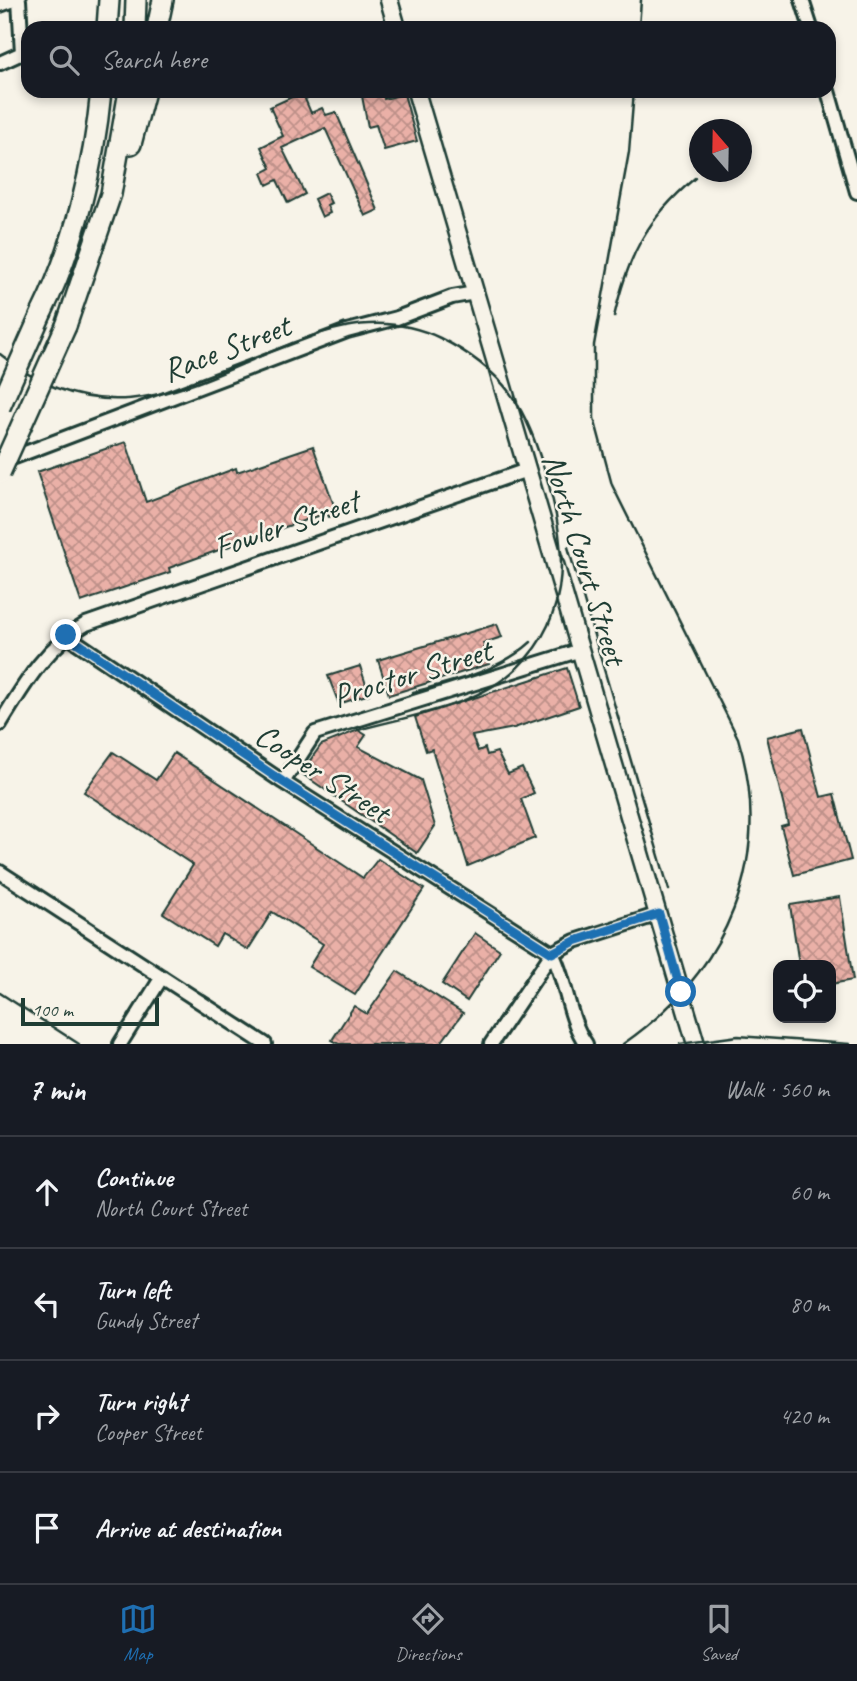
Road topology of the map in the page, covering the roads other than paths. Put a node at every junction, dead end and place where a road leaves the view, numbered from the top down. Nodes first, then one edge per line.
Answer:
1 (16, 0) edge
2 (98, 0) edge
3 (109, 0) edge
4 (136, 0) edge
5 (163, 0) edge
6 (389, 0) edge
7 (802, 0) edge
8 (0, 5) edge
9 (100, 21) edge
10 (108, 21) edge
11 (135, 21) edge
12 (158, 21) edge
13 (395, 21) edge
14 (808, 21) edge
15 (21, 44) edge
16 (21, 53) edge
17 (0, 63) edge
18 (100, 98) edge
19 (128, 98) edge
20 (143, 98) edge
21 (418, 98) edge
22 (830, 98) edge
23 (857, 192) edge
24 (111, 194) junction
25 (475, 293) junction
26 (0, 407) edge
27 (0, 462) edge
28 (527, 470) junction
29 (0, 473) edge
30 (66, 635) junction
31 (581, 650) junction
32 (0, 724) edge
33 (283, 782) junction
34 (0, 873) edge
35 (659, 914) junction
36 (552, 953) junction
37 (162, 977) junction
38 (120, 1044) edge
39 (265, 1044) edge
40 (491, 1044) edge
41 (586, 1044) edge
42 (696, 1044) edge

1 - 8 street
1 - 15 street
2 - 9 highway
3 - 10 highway
4 - 11 highway
5 - 12 highway
6 - 13 main road
7 - 14 street
16 - 17 street
18 - 26 highway, bridge
19 - 24 highway
20 - 24 highway
21 - 25 main road, North Court Street
22 - 23 street
24 - 29 highway, bridge
25 - 27 street, Race Street
25 - 28 main road, North Court Street
28 - 30 street, Fowler Street
28 - 31 main road, North Court Street
30 - 32 street
30 - 33 street, Cooper Street
31 - 33 street, Proctor Street
31 - 35 main road, North Court Street
33 - 36 street, Cooper Street
34 - 37 street
35 - 36 street
35 - 42 main road, North Court Street
36 - 40 street
36 - 41 street
37 - 38 street
37 - 39 street

